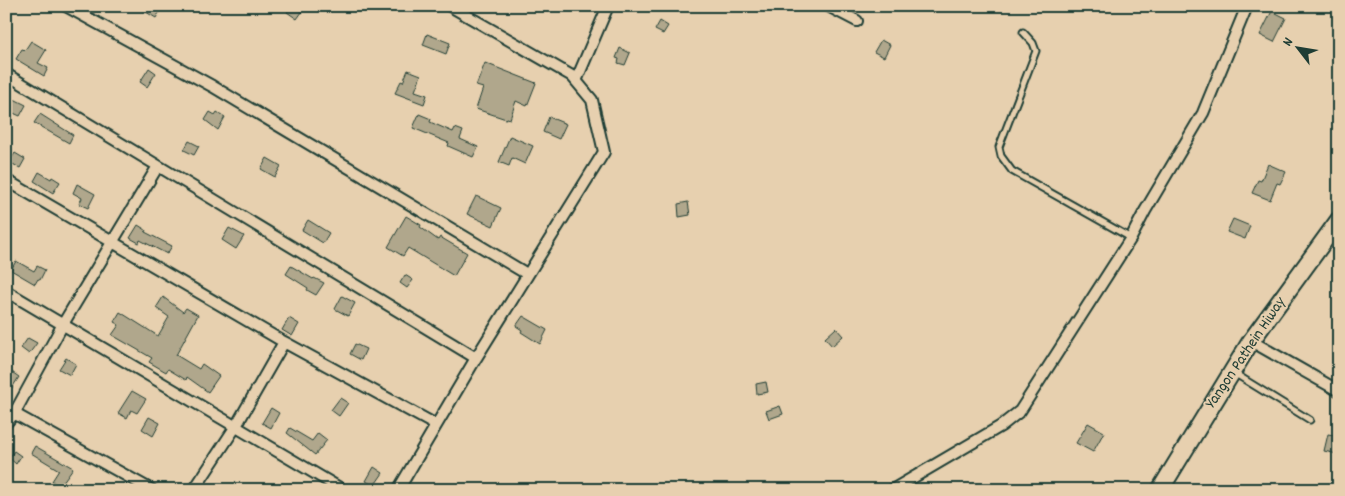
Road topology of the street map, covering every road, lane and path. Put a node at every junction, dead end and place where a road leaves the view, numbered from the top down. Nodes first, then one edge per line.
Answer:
1 (66, 6) edge
2 (450, 6) edge
3 (608, 6) edge
4 (828, 6) edge
5 (1247, 6) edge
6 (857, 21) dead end
7 (1023, 32) dead end
8 (6, 74) edge
9 (576, 81) junction
10 (158, 166) junction
11 (6, 180) edge
12 (1337, 229) edge
13 (1131, 238) junction
14 (112, 242) junction
15 (527, 274) junction
16 (6, 291) edge
17 (63, 324) junction
18 (1251, 341) junction
19 (284, 342) junction
20 (476, 358) junction
21 (1232, 372) junction
22 (1339, 391) edge
23 (10, 411) edge
24 (1310, 420) dead end
25 (6, 423) edge
26 (436, 425) junction
27 (236, 426) junction
28 (152, 490) edge
29 (194, 490) edge
30 (343, 490) edge
31 (398, 490) edge
32 (892, 490) edge
33 (1160, 490) edge

1 - 15 street
2 - 9 street
3 - 9 street
4 - 6 street
5 - 13 street
7 - 13 lane
8 - 10 street
9 - 15 street
10 - 14 street
10 - 20 street
11 - 14 street
12 - 18 highway, Yangon Pathein Hiway
13 - 32 street
14 - 17 street
14 - 19 street
15 - 20 street
16 - 17 street
17 - 23 street
17 - 27 street
18 - 21 highway, Yangon Pathein Hiway
18 - 22 street
19 - 26 street
19 - 27 street
20 - 26 street
21 - 24 lane
21 - 33 highway, Yangon Pathein Hiway
23 - 25 street
23 - 28 street
26 - 31 street
27 - 29 street
27 - 30 street

